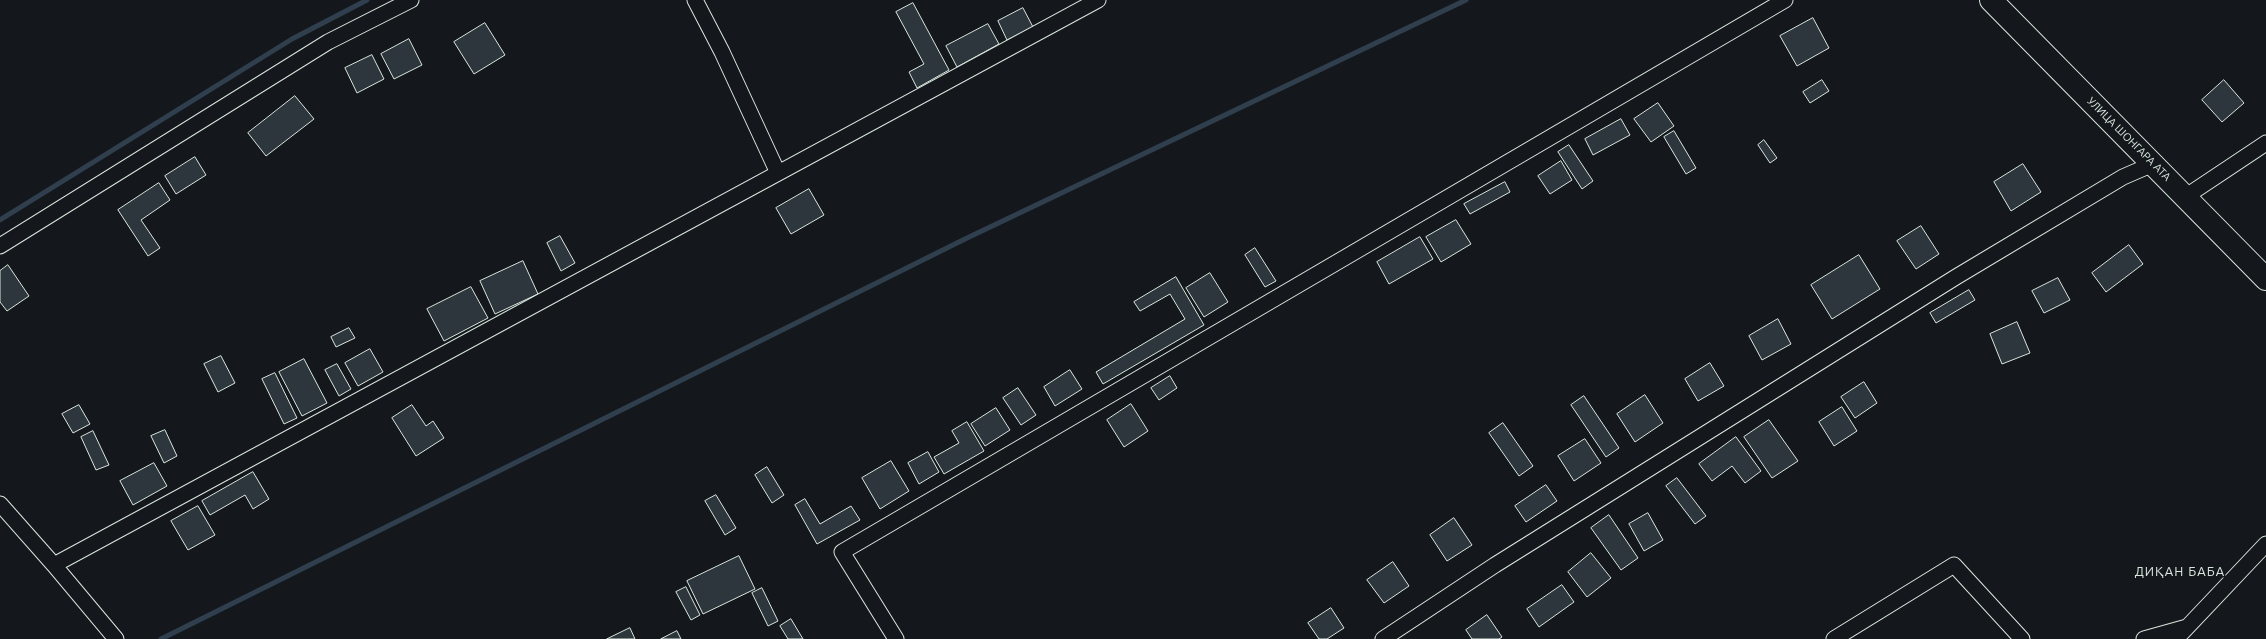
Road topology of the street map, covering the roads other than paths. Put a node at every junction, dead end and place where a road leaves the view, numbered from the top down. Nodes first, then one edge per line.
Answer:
1 (411, 0) edge
2 (695, 0) edge
3 (1098, 0) edge
4 (1785, 0) edge
5 (1992, 0) edge
6 (2266, 143) edge
7 (2153, 164) junction
8 (778, 173) junction
9 (2185, 197) junction
10 (0, 246) edge
11 (2266, 279) edge
12 (0, 504) edge
13 (2266, 544) edge
14 (54, 565) junction
15 (2187, 627) junction
16 (116, 639) edge
17 (896, 639) edge
18 (1384, 639) edge
19 (1834, 639) edge
20 (2022, 639) edge
21 (2144, 639) edge
22 (2176, 639) edge

1 - 10 street
2 - 8 street
3 - 8 street
4 - 17 street
5 - 7 main road, УЛИЦА ШОНГАРА АТА
6 - 9 street
7 - 9 main road, УЛИЦА ШОНГАРА АТА
7 - 18 street
8 - 14 street
9 - 11 main road, УЛИЦА ШОНГАРА АТА
12 - 14 street
13 - 15 street
14 - 16 street
15 - 21 street
15 - 22 street
19 - 20 street

